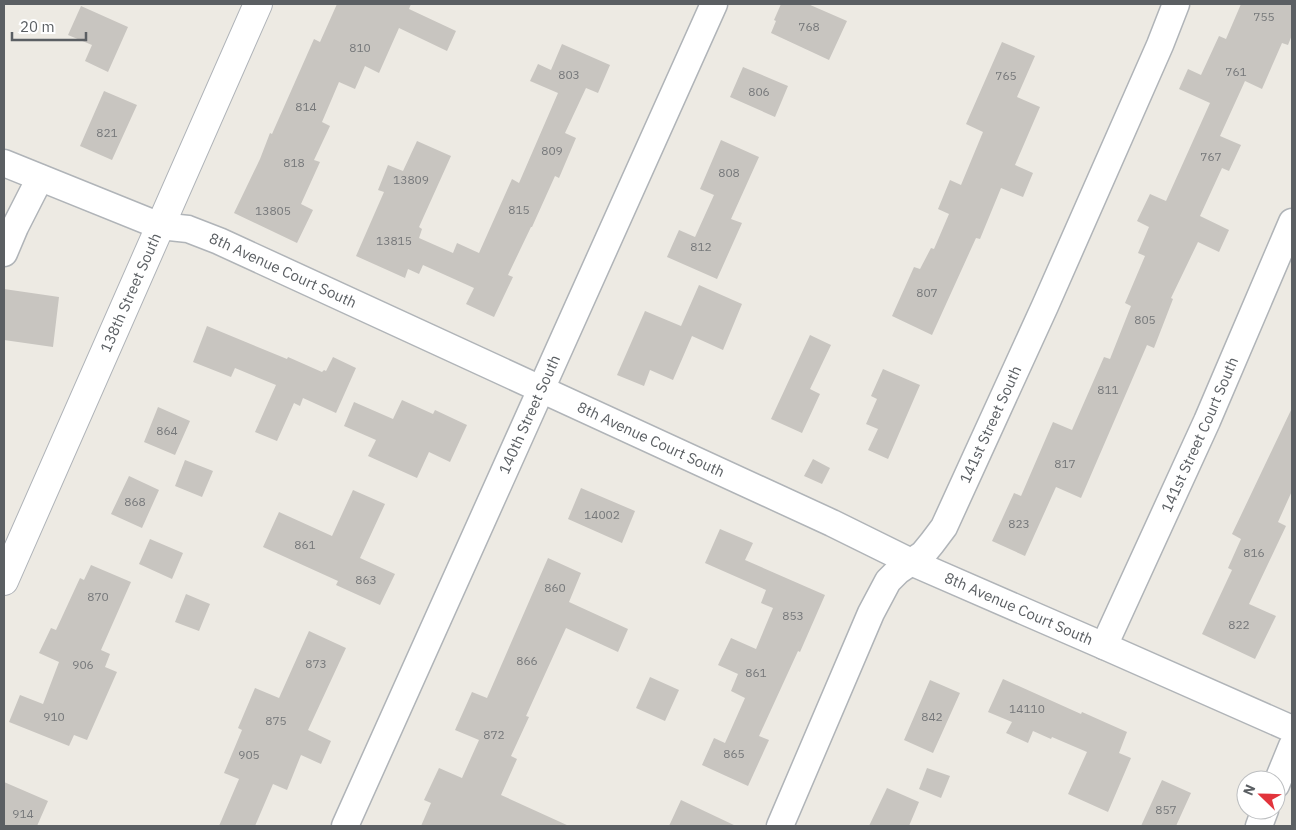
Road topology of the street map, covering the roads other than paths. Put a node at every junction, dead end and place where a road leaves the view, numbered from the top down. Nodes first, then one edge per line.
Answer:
1 (258, 4) edge
2 (714, 4) edge
3 (1176, 4) edge
4 (4, 163) edge
5 (40, 178) junction
6 (1292, 222) edge
7 (160, 226) junction
8 (4, 252) edge
9 (541, 390) junction
10 (911, 562) junction
11 (4, 581) edge
12 (1104, 646) junction
13 (1292, 729) edge
14 (1292, 746) edge
15 (1282, 770) edge
16 (345, 826) edge
17 (780, 826) edge

1 - 7 street, 138th Street South
2 - 9 street, 140th Street South
3 - 10 street, 141st Street South
4 - 5 street, 8th Avenue Court South
5 - 7 street, 8th Avenue Court South
5 - 8 street
6 - 12 street, 141st Street Court South
7 - 9 street, 8th Avenue Court South
7 - 11 street, 138th Street South
9 - 10 street, 8th Avenue Court South
9 - 16 street, 140th Street South
10 - 12 street, 8th Avenue Court South
10 - 17 street, 141st Street South
12 - 13 street, 8th Avenue Court South
14 - 15 street

